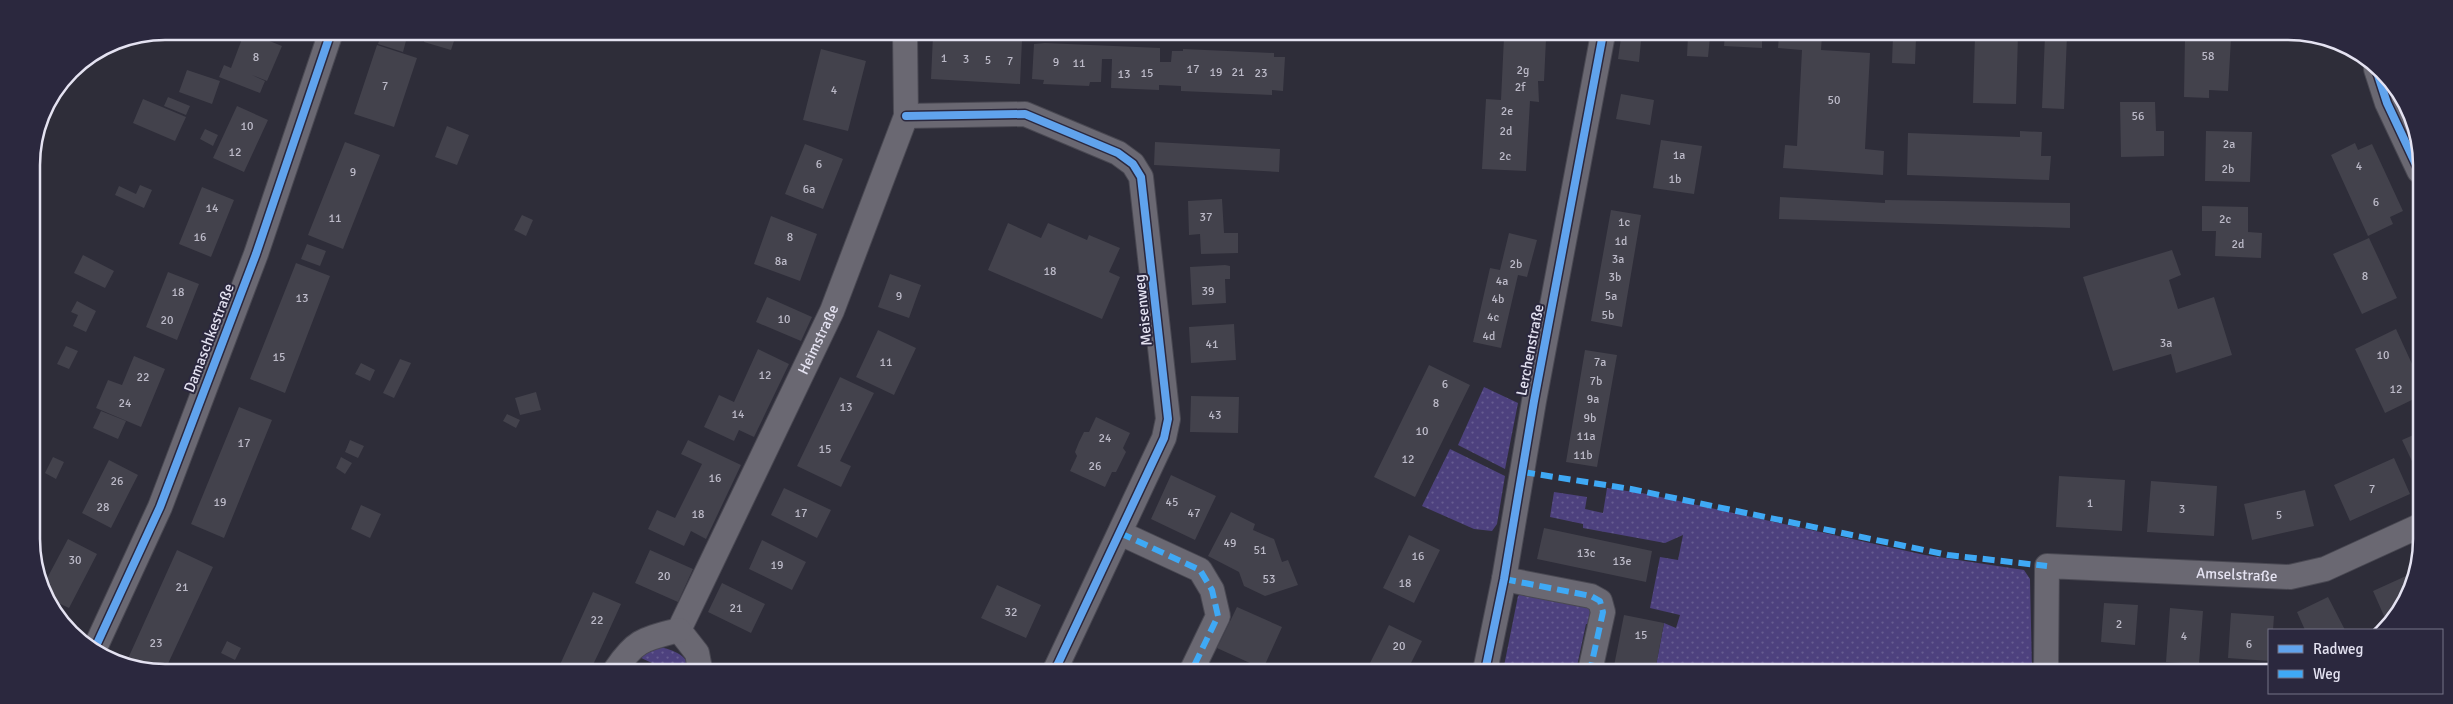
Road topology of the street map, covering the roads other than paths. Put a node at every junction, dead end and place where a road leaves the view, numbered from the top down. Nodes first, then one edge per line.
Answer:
1 (328, 40) edge
2 (905, 40) edge
3 (1602, 40) edge
4 (2380, 81) edge
5 (906, 116) junction
6 (2413, 158) edge
7 (2413, 529) edge
8 (1120, 533) junction
9 (1504, 579) junction
10 (679, 630) junction
11 (97, 644) edge
12 (619, 664) edge
13 (699, 664) edge
14 (1058, 664) edge
15 (1195, 664) edge
16 (1486, 664) edge
17 (1592, 664) edge
18 (2046, 664) edge

1 - 11 street, Damaschkestraße
2 - 5 street, Heimstraße
3 - 9 street, Lerchenstraße
4 - 6 street
5 - 8 street, Meisenweg
5 - 10 street, Heimstraße
7 - 18 street, Amselstraße
8 - 14 street, Meisenweg
8 - 15 street
9 - 16 street, Lerchenstraße
9 - 17 street
10 - 12 street
10 - 13 street

